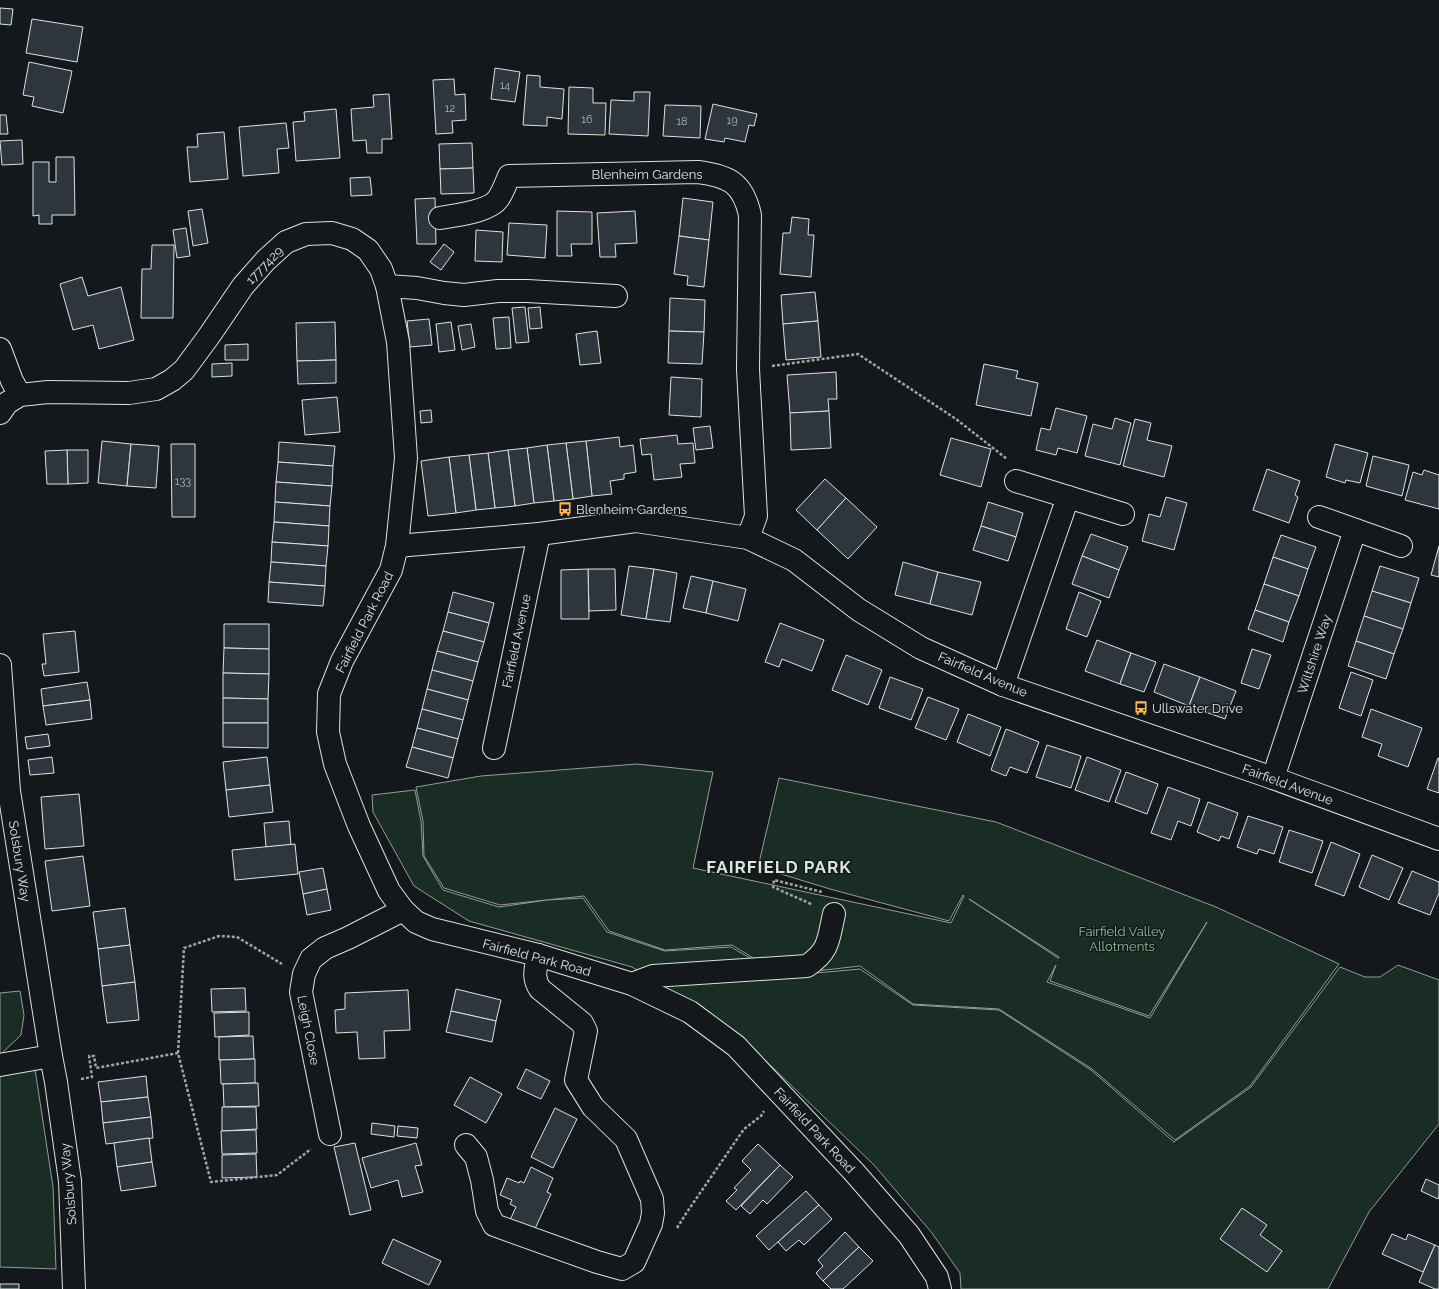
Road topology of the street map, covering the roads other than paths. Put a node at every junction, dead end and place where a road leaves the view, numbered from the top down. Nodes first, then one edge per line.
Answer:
1 (440, 218) dead end
2 (386, 286) junction
3 (616, 296) dead end
4 (0, 349) edge
5 (20, 395) junction
6 (0, 413) edge
7 (1016, 481) road end
8 (1068, 497) junction
9 (1123, 514) dead end
10 (1319, 517) dead end
11 (1355, 530) junction
12 (538, 534) junction
13 (748, 538) junction
14 (397, 546) junction
15 (1402, 546) dead end
16 (0, 665) edge
17 (1004, 685) junction
18 (494, 748) dead end
19 (1273, 778) junction
20 (1439, 839) edge
21 (403, 910) junction
22 (834, 914) road end
23 (538, 955) junction
24 (632, 984) junction
25 (51, 1056) junction
26 (0, 1065) edge
27 (330, 1134) road end
28 (466, 1145) dead end
29 (74, 1289) edge
30 (940, 1289) edge

1 - 13 street, Blenheim Gardens
2 - 3 street
2 - 5 street, 1777429
2 - 14 street, 1777429
4 - 5 street
5 - 6 street
7 - 8 street
8 - 9 street
8 - 17 street
10 - 11 street
11 - 15 street
11 - 19 street, Wiltshire Way
12 - 13 street, Fairfield Avenue
12 - 14 street, Fairfield Avenue
12 - 18 street, Fairfield Avenue
13 - 17 street, Fairfield Avenue
14 - 21 street, Fairfield Park Road
16 - 25 street, Solsbury Way
17 - 19 street, Fairfield Avenue
19 - 20 street, Fairfield Avenue
21 - 23 street, Fairfield Park Road
21 - 27 street, Leigh Close
22 - 24 street
23 - 24 street, Fairfield Park Road
23 - 28 street
24 - 30 street, Fairfield Park Road
25 - 26 street
25 - 29 street, Solsbury Way

